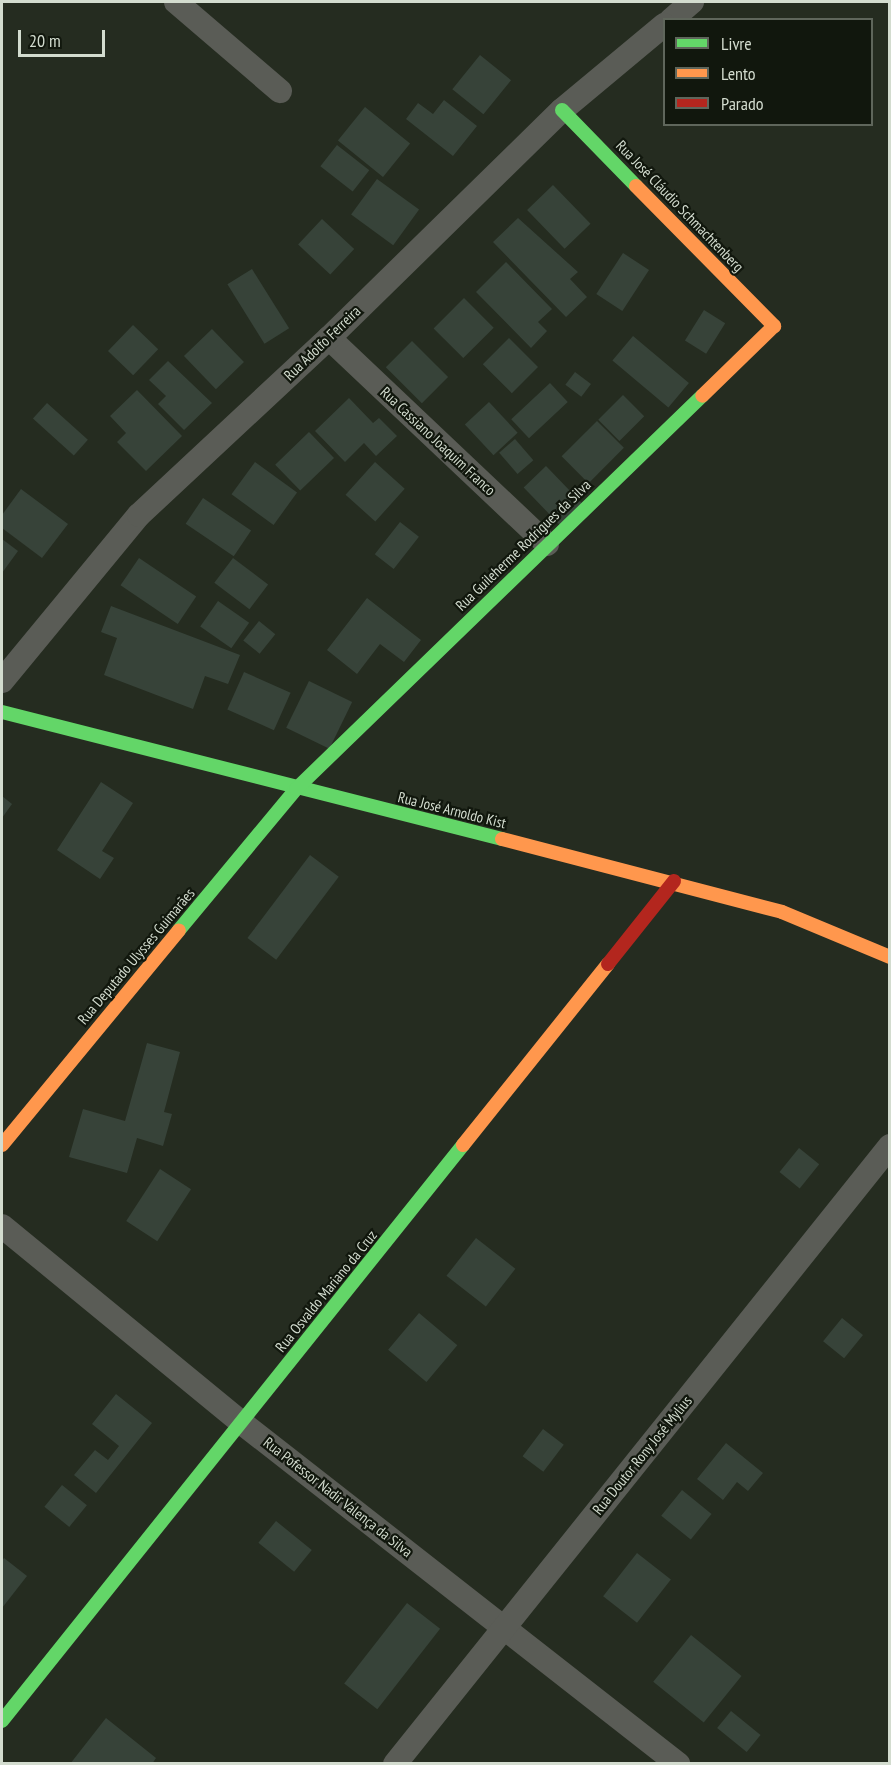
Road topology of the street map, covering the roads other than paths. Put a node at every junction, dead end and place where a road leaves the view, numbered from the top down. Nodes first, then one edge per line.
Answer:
1 (176, 2) edge
2 (692, 2) edge
3 (673, 18) edge
4 (663, 26) edge
5 (280, 91) dead end
6 (562, 110) junction
7 (774, 326) joint
8 (329, 338) junction
9 (547, 544) junction
10 (2, 681) edge
11 (2, 712) edge
12 (296, 789) junction
13 (674, 881) junction
14 (890, 957) edge
15 (2, 1145) edge
16 (890, 1146) edge
17 (2, 1226) edge
18 (242, 1423) junction
19 (503, 1627) junction
20 (2, 1721) edge
21 (395, 1764) edge
22 (678, 1764) edge

1 - 5 street
2 - 3 street
4 - 6 street, Rua Adolfo Ferreira
6 - 7 street, Rua José Cláudio Schmachtenberg
6 - 8 street, Rua Adolfo Ferreira
7 - 9 street, Rua Guileherme Rodrigues da Silva
8 - 9 street, Rua Cassiano Joaquim Franco
8 - 10 street, Rua Adolfo Ferreira
9 - 12 street, Rua Guileherme Rodrigues da Silva
11 - 12 street, Rua José Arnoldo Kist
12 - 13 street, Rua José Arnoldo Kist
12 - 15 street, Rua Deputado Ulysses Guimarães
13 - 14 street, Rua José Arnoldo Kist
13 - 18 street, Rua Osvaldo Mariano da Cruz
16 - 19 street, Rua Doutor Rony José Mylius
17 - 18 street, Rua Pofessor Nadir Valença da Silva
18 - 19 street, Rua Pofessor Nadir Valença da Silva
18 - 20 street, Rua Osvaldo Mariano da Cruz
19 - 21 street, Rua Doutor Rony José Mylius
19 - 22 street, Rua Pofessor Nadir Valença da Silva

